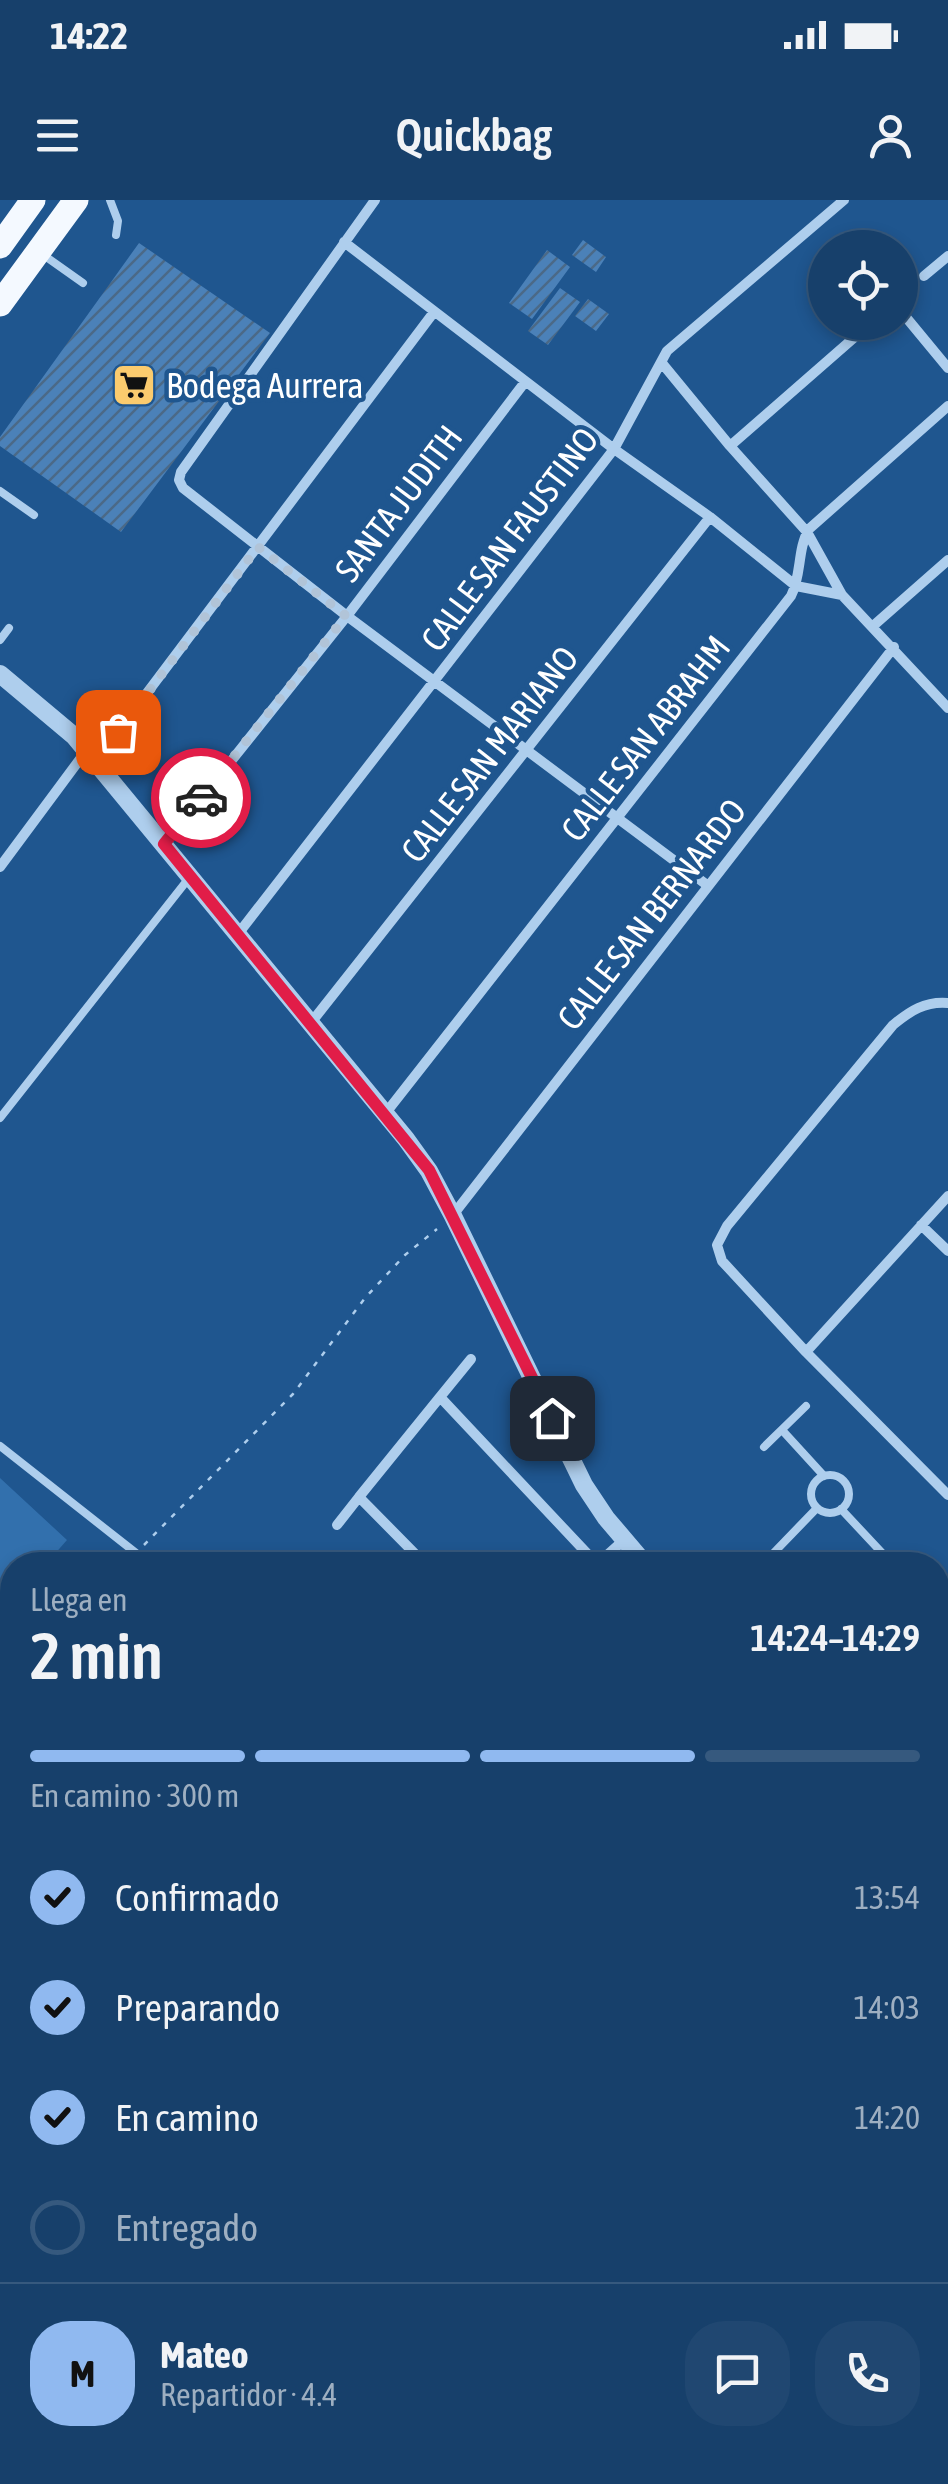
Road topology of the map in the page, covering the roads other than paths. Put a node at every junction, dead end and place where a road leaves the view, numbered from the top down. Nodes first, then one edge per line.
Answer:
1 (33, 200) edge
2 (76, 200) edge
3 (110, 200) edge
4 (375, 200) edge
5 (844, 200) edge
6 (116, 235) dead end
7 (344, 242) junction
8 (0, 246) edge
9 (38, 251) junction
10 (948, 256) edge
11 (924, 276) dead end
12 (83, 283) dead end
13 (0, 304) edge
14 (434, 312) junction
15 (918, 332) edge
16 (851, 340) edge
17 (661, 362) junction
18 (948, 368) edge
19 (525, 382) junction
20 (948, 406) edge
21 (730, 446) junction
22 (614, 449) junction
23 (0, 491) edge
24 (34, 515) dead end
25 (710, 517) junction
26 (807, 532) junction
27 (258, 547) junction
28 (948, 560) edge
29 (796, 586) junction
30 (842, 595) junction
31 (346, 616) junction
32 (873, 626) junction
33 (9, 628) dead end
34 (0, 640) edge
35 (894, 648) junction
36 (0, 674) edge
37 (435, 682) junction
38 (948, 708) edge
39 (527, 751) junction
40 (91, 757) junction
41 (617, 818) junction
42 (164, 844) junction
43 (0, 867) edge
44 (191, 876) junction
45 (707, 885) junction
46 (238, 934) junction
47 (948, 1003) edge
48 (310, 1024) junction
49 (385, 1114) junction
50 (0, 1118) edge
51 (948, 1196) edge
52 (452, 1216) junction
53 (921, 1225) junction
54 (948, 1251) edge
55 (806, 1352) junction
56 (471, 1359) dead end
57 (440, 1398) junction
58 (806, 1406) dead end
59 (782, 1430) junction
60 (0, 1446) edge
61 (764, 1447) dead end
62 (824, 1476) junction
63 (948, 1495) edge
64 (359, 1498) junction
65 (817, 1508) junction
66 (842, 1509) junction
67 (337, 1525) dead end
68 (624, 1540) junction
69 (135, 1552) edge
70 (413, 1552) edge
71 (584, 1552) edge
72 (611, 1552) edge
73 (635, 1552) edge
74 (775, 1552) edge
75 (881, 1552) edge

1 - 8 main road
2 - 9 main road
3 - 6 lane
4 - 7 street
5 - 17 street, CALLE SAN FAUSTINO
7 - 14 street
7 - 27 street
9 - 12 lane
9 - 13 main road
10 - 11 street
14 - 19 street
14 - 27 street
15 - 18 street
16 - 21 street
17 - 21 street
17 - 22 street, CALLE SAN FAUSTINO
19 - 22 street
19 - 31 street, SANTA JUDITH
20 - 26 street
21 - 26 street
22 - 25 street
22 - 37 street, CALLE SAN FAUSTINO
23 - 24 lane
25 - 29 street
25 - 39 street, CALLE SAN MARIANO
26 - 29 street, CALLE SAN ABRAHM
26 - 30 street
27 - 31 street
27 - 40 street
28 - 32 street
29 - 30 street
29 - 41 street, CALLE SAN ABRAHM
30 - 32 street
31 - 37 street
31 - 42 street, SANTA JUDITH
32 - 35 street
33 - 34 lane
35 - 38 street
35 - 45 street, CALLE SAN BERNARDO
36 - 40 street
37 - 39 street
37 - 46 street, CALLE SAN FAUSTINO
39 - 41 street
39 - 48 street, CALLE SAN MARIANO
40 - 42 street
40 - 43 street
41 - 45 street
41 - 49 street, CALLE SAN ABRAHM
42 - 44 street
44 - 46 street
44 - 50 lane
45 - 52 street, CALLE SAN BERNARDO
46 - 48 street
47 - 55 street
48 - 49 street
49 - 52 street
51 - 53 street
52 - 68 street
53 - 54 street
53 - 55 street
55 - 63 street
56 - 57 street
57 - 64 street
57 - 71 street
58 - 59 lane
59 - 61 lane
59 - 62 lane
60 - 69 lane
62 - 65 lane
62 - 66 lane
64 - 67 street
64 - 70 street
65 - 66 lane
65 - 74 lane
66 - 75 lane
68 - 72 street
68 - 73 street

